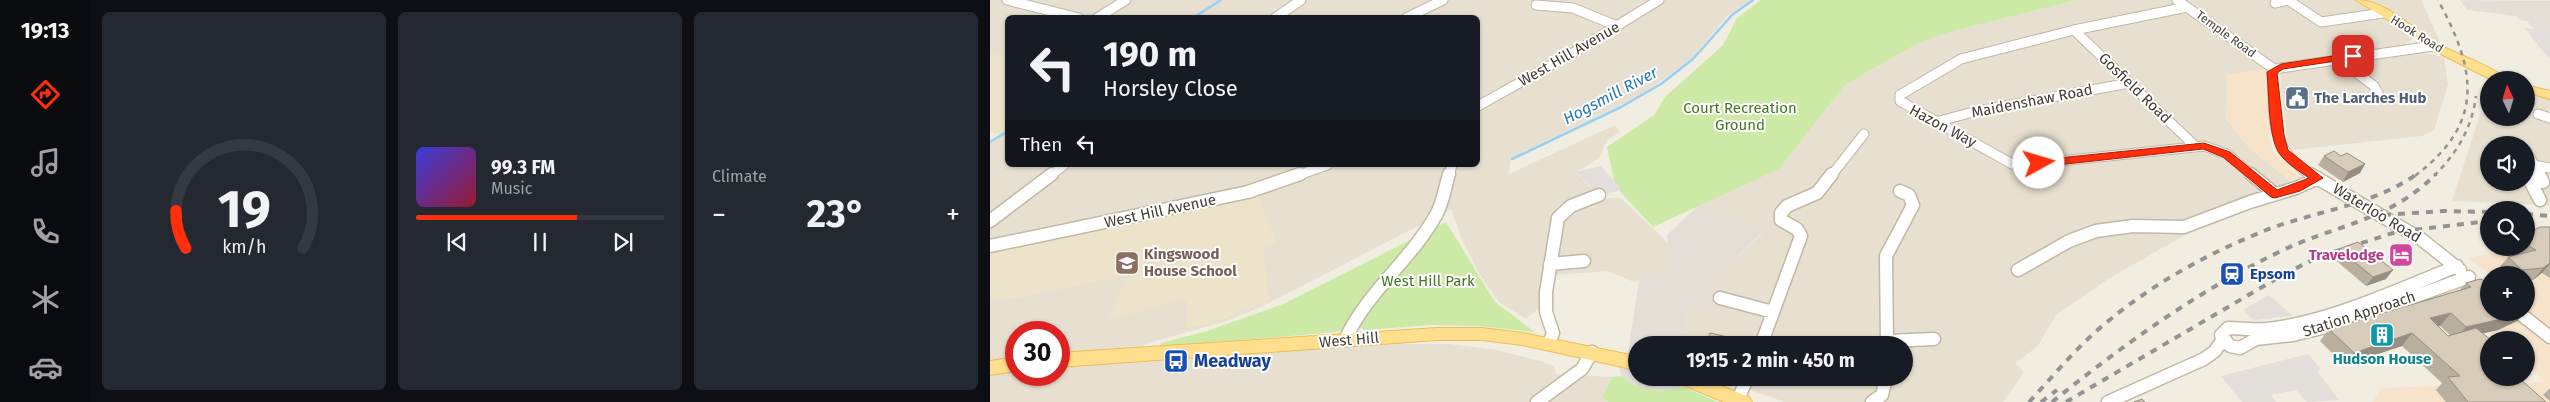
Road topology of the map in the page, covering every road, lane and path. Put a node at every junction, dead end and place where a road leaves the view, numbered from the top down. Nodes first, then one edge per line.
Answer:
1 (1007, 0) edge
2 (1126, 0) edge
3 (1301, 0) edge
4 (1443, 0) edge
5 (1658, 0) edge
6 (2178, 0) edge
7 (2361, 0) edge
8 (2275, 3) dead end
9 (1536, 4) dead end
10 (2187, 7) junction
11 (2383, 13) junction
12 (1067, 15) edge
13 (1102, 15) edge
14 (1279, 15) edge
15 (1412, 15) edge
16 (1616, 26) junction
17 (2074, 30) junction
18 (2433, 46) junction
19 (2337, 58) junction
20 (2274, 69) junction
21 (2483, 71) edge
22 (2129, 83) junction
23 (2535, 91) edge
24 (2550, 95) edge
25 (2378, 96) dead end
26 (1480, 105) edge
27 (2538, 114) dead end
28 (2550, 118) edge
29 (1936, 122) junction
30 (1864, 134) dead end
31 (2195, 146) junction
32 (2535, 165) edge
33 (1061, 167) edge
34 (1321, 167) edge
35 (1451, 167) edge
36 (2535, 167) edge
37 (2550, 168) edge
38 (2318, 178) junction
39 (2535, 180) edge
40 (2535, 190) edge
41 (1900, 191) dead end
42 (2275, 194) junction
43 (1599, 195) dead end
44 (2540, 200) dead end
45 (990, 221) edge
46 (990, 246) edge
47 (1584, 261) dead end
48 (1550, 264) junction
49 (2457, 266) junction
50 (2018, 270) dead end
51 (2469, 277) junction
52 (2480, 285) edge
53 (1720, 298) dead end
54 (1773, 312) junction
55 (2530, 321) edge
56 (1764, 336) edge
57 (1887, 336) edge
58 (2550, 336) edge
59 (2223, 339) junction
60 (1345, 340) junction
61 (1934, 340) dead end
62 (1913, 341) edge
63 (1548, 343) junction
64 (1592, 352) junction
65 (1070, 359) edge
66 (1628, 361) edge
67 (1005, 366) edge
68 (990, 368) edge
69 (1704, 386) edge
70 (1745, 386) edge
71 (1884, 386) edge
72 (1740, 401) edge
73 (1536, 402) edge
74 (1872, 402) edge
75 (2108, 402) edge

1 - 12 street
2 - 13 street
3 - 14 street
4 - 15 street
5 - 16 street, West Hill Avenue
6 - 10 street, Temple Road
7 - 11 main road, Hook Road
8 - 11 street
9 - 16 street
10 - 17 street, Hazon Way
10 - 20 street, Temple Road
11 - 18 main road, Hook Road
16 - 26 street, West Hill Avenue
17 - 22 street, Gosfield Road
17 - 29 street, Hazon Way
18 - 19 street
18 - 21 main road, Hook Road
19 - 20 street
19 - 25 street
20 - 38 street, Waterloo Road
22 - 29 street, Maidenshaw Road
22 - 31 street, Gosfield Road
23 - 24 main road
27 - 28 street
29 - 31 street, Hazon Way
30 - 54 street
31 - 42 street, Hazon Way
32 - 37 street
33 - 45 street
34 - 46 street, West Hill Avenue
35 - 60 street
36 - 39 street
38 - 42 street
38 - 49 street, Waterloo Road
40 - 44 street
41 - 57 street
42 - 50 street
43 - 48 street
47 - 48 street
48 - 63 street
49 - 51 street, Waterloo Road
49 - 59 street, Station Approach
51 - 52 street, Waterloo Road
51 - 59 street, Station Approach
53 - 54 street
54 - 56 street
55 - 58 street
59 - 75 street, Station Approach
60 - 63 main road, West Hill
60 - 65 main road, West Hill
61 - 62 street
63 - 64 main road, West Hill
64 - 66 main road, West Hill
64 - 73 street
67 - 68 main road
69 - 72 main road
70 - 72 street
71 - 74 street

